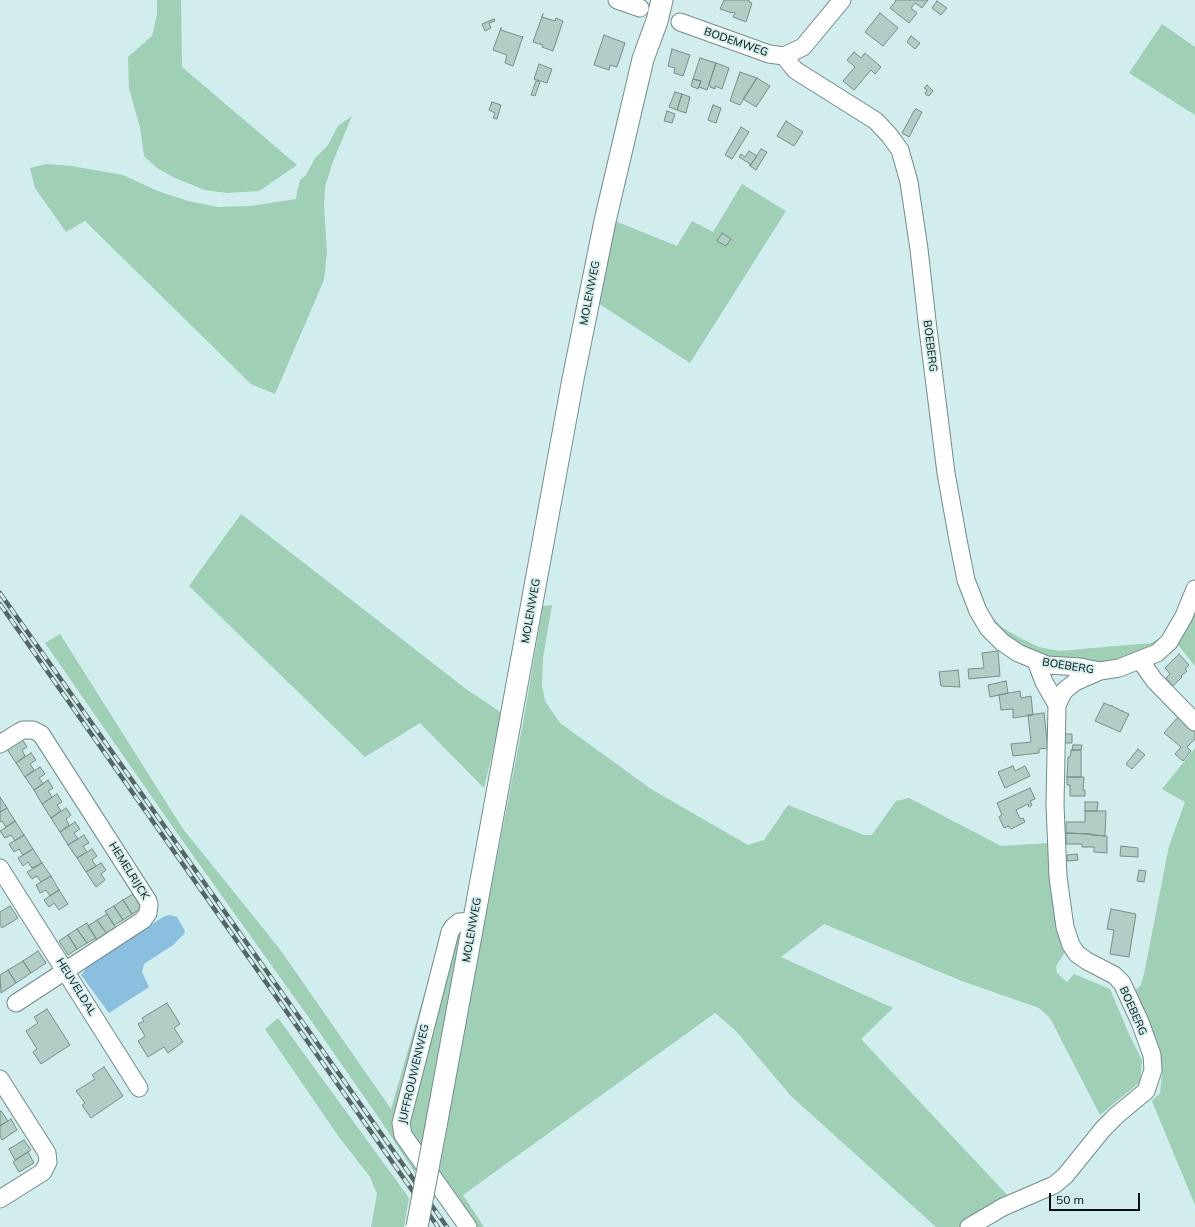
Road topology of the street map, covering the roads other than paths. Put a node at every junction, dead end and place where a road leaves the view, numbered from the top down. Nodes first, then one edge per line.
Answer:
1 (617, 0) edge
2 (662, 0) edge
3 (842, 0) edge
4 (645, 4) edge
5 (680, 22) dead end
6 (784, 56) junction
7 (643, 59) junction
8 (1195, 589) edge
9 (1140, 660) junction
10 (1036, 661) junction
11 (1100, 671) junction
12 (1057, 705) junction
13 (1195, 722) edge
14 (0, 744) edge
15 (0, 868) edge
16 (6, 890) edge
17 (474, 921) junction
18 (66, 971) junction
19 (16, 1002) dead end
20 (0, 1079) edge
21 (139, 1088) dead end
22 (0, 1199) edge
23 (417, 1227) edge
24 (468, 1227) edge
25 (969, 1227) edge

1 - 4 street
2 - 7 main road, MOLENWEG
3 - 6 street
4 - 7 main road
5 - 6 street, BODEMWEG
6 - 10 street, BOEBERG
7 - 17 main road, MOLENWEG
8 - 9 street, BOEBERG
9 - 11 street, BOEBERG
9 - 13 street
10 - 11 street, BOEBERG
10 - 12 street, BOEBERG
11 - 12 street, BOEBERG
12 - 25 street, BOEBERG
14 - 18 street, HEMELRIJCK
15 - 16 street, HEUVELDAL
16 - 18 street, HEUVELDAL
17 - 23 main road, MOLENWEG, bridge
17 - 24 street, JUFFROUWENWEG
18 - 19 street, HEMELRIJCK
18 - 21 street, HEUVELDAL
20 - 22 street

